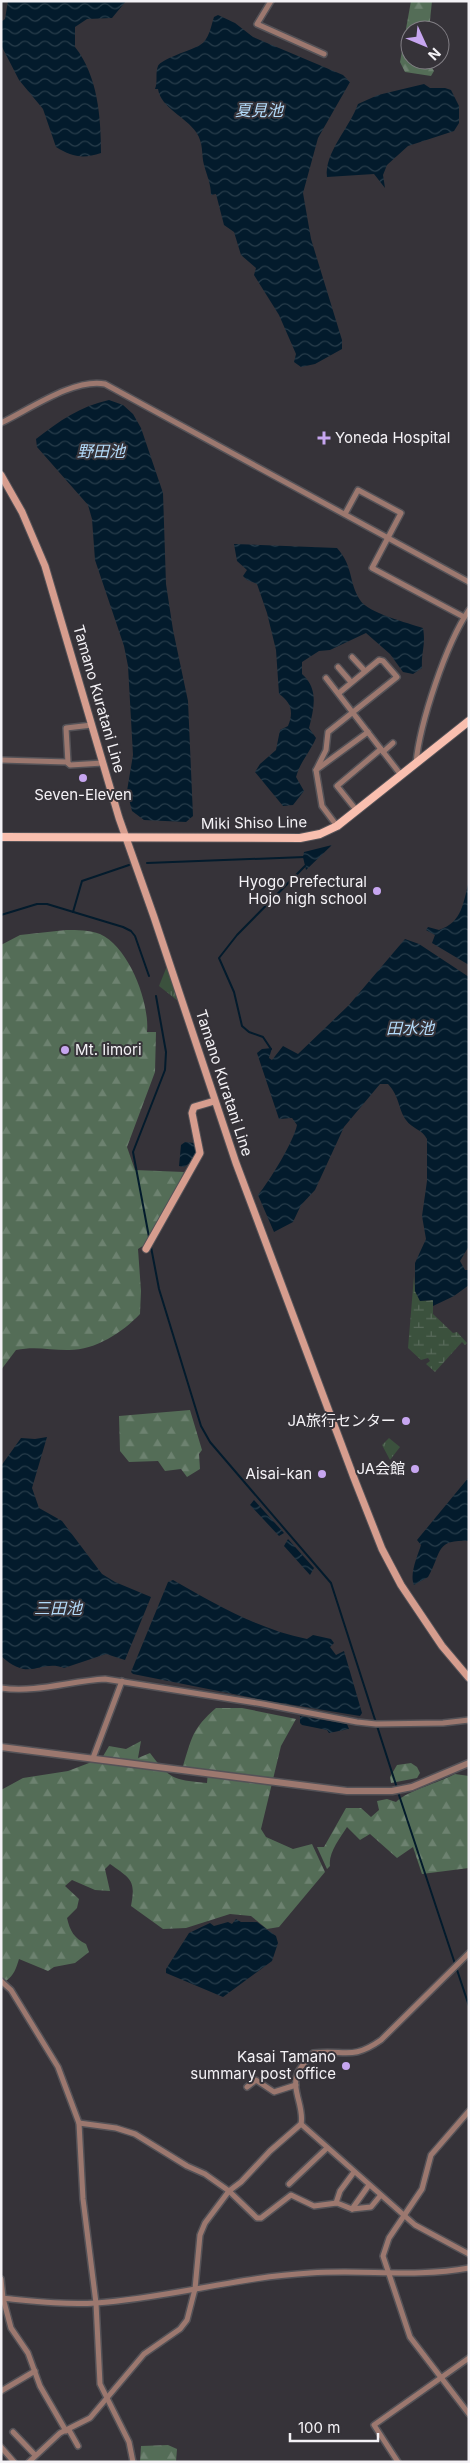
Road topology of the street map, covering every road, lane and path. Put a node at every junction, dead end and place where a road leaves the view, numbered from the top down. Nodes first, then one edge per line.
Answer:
1 (271, 1) edge
2 (324, 54) dead end
3 (1, 423) edge
4 (1, 475) edge
5 (345, 514) junction
6 (387, 538) junction
7 (469, 582) edge
8 (469, 610) edge
9 (464, 617) junction
10 (352, 657) dead end
11 (338, 667) dead end
12 (365, 671) junction
13 (326, 678) dead end
14 (351, 682) junction
15 (338, 692) junction
16 (353, 712) junction
17 (469, 721) edge
18 (92, 725) junction
19 (368, 732) junction
20 (393, 743) dead end
21 (382, 751) junction
22 (1, 760) edge
23 (416, 762) junction
24 (68, 763) junction
25 (103, 763) junction
26 (316, 770) junction
27 (401, 775) junction
28 (357, 811) junction
29 (337, 826) junction
30 (126, 836) junction
31 (1, 837) edge
32 (211, 1102) dead end
33 (146, 1250) dead end
34 (469, 1678) edge
35 (122, 1681) junction
36 (1, 1688) edge
37 (469, 1720) edge
38 (1, 1747) edge
39 (93, 1758) junction
40 (469, 1763) edge
41 (469, 1953) edge
42 (1, 1981) edge
43 (296, 2085) junction
44 (247, 2087) dead end
45 (469, 2111) edge
46 (79, 2123) junction
47 (301, 2124) junction
48 (327, 2148) junction
49 (354, 2172) junction
50 (289, 2184) dead end
51 (368, 2185) junction
52 (229, 2191) junction
53 (380, 2196) junction
54 (336, 2203) junction
55 (352, 2209) junction
56 (403, 2214) junction
57 (469, 2254) edge
58 (469, 2268) edge
59 (389, 2274) junction
60 (1, 2278) edge
61 (194, 2289) junction
62 (2, 2298) edge
63 (96, 2303) junction
64 (469, 2358) edge
65 (35, 2371) junction
66 (441, 2377) junction
67 (1, 2391) edge
68 (107, 2397) junction
69 (469, 2414) edge
70 (67, 2431) junction
71 (12, 2432) dead end
72 (78, 2446) dead end
73 (1, 2447) edge
74 (35, 2455) junction
75 (14, 2462) edge
76 (28, 2462) edge
77 (133, 2462) edge
78 (398, 2462) edge

1 - 2 street
3 - 5 street
4 - 18 main road, Tamano Kuratani Line
5 - 6 street
5 - 6 street
6 - 7 street
6 - 9 street
8 - 9 street
9 - 23 street
10 - 12 street
11 - 14 street
12 - 14 street
12 - 16 street
13 - 15 street
14 - 15 street
15 - 16 street
16 - 19 street
16 - 26 street
17 - 23 main road, Miki Shiso Line
18 - 24 street
18 - 25 main road, Tamano Kuratani Line
19 - 21 street
19 - 26 street
20 - 21 street
21 - 27 street
21 - 28 street
22 - 24 street
23 - 27 main road, Miki Shiso Line
24 - 25 street
25 - 30 main road, Tamano Kuratani Line
26 - 29 street
27 - 28 main road, Miki Shiso Line
28 - 29 main road, Miki Shiso Line
29 - 30 main road, Miki Shiso Line
30 - 31 main road, Miki Shiso Line
30 - 34 main road, Tamano Kuratani Line
32 - 33 main road
35 - 36 street
35 - 37 street
35 - 39 street
38 - 39 street
39 - 40 street
41 - 43 street
42 - 46 street
43 - 44 street
43 - 47 street
45 - 56 street
46 - 52 street
46 - 63 street
47 - 48 street
47 - 52 street
48 - 49 street
48 - 50 street
49 - 51 street
49 - 54 street
51 - 53 street
51 - 55 street
52 - 54 street
52 - 61 street
53 - 55 street
53 - 56 street
54 - 55 street
56 - 57 street
56 - 59 street
58 - 59 street
59 - 61 street
59 - 66 street
60 - 62 street
61 - 63 street
61 - 68 street
62 - 63 street
62 - 65 street
63 - 68 street
64 - 66 street
65 - 67 street
65 - 70 street
66 - 69 street
66 - 78 street
68 - 70 street
68 - 77 street
70 - 72 street
70 - 74 street
71 - 74 street
73 - 75 street
74 - 76 street

